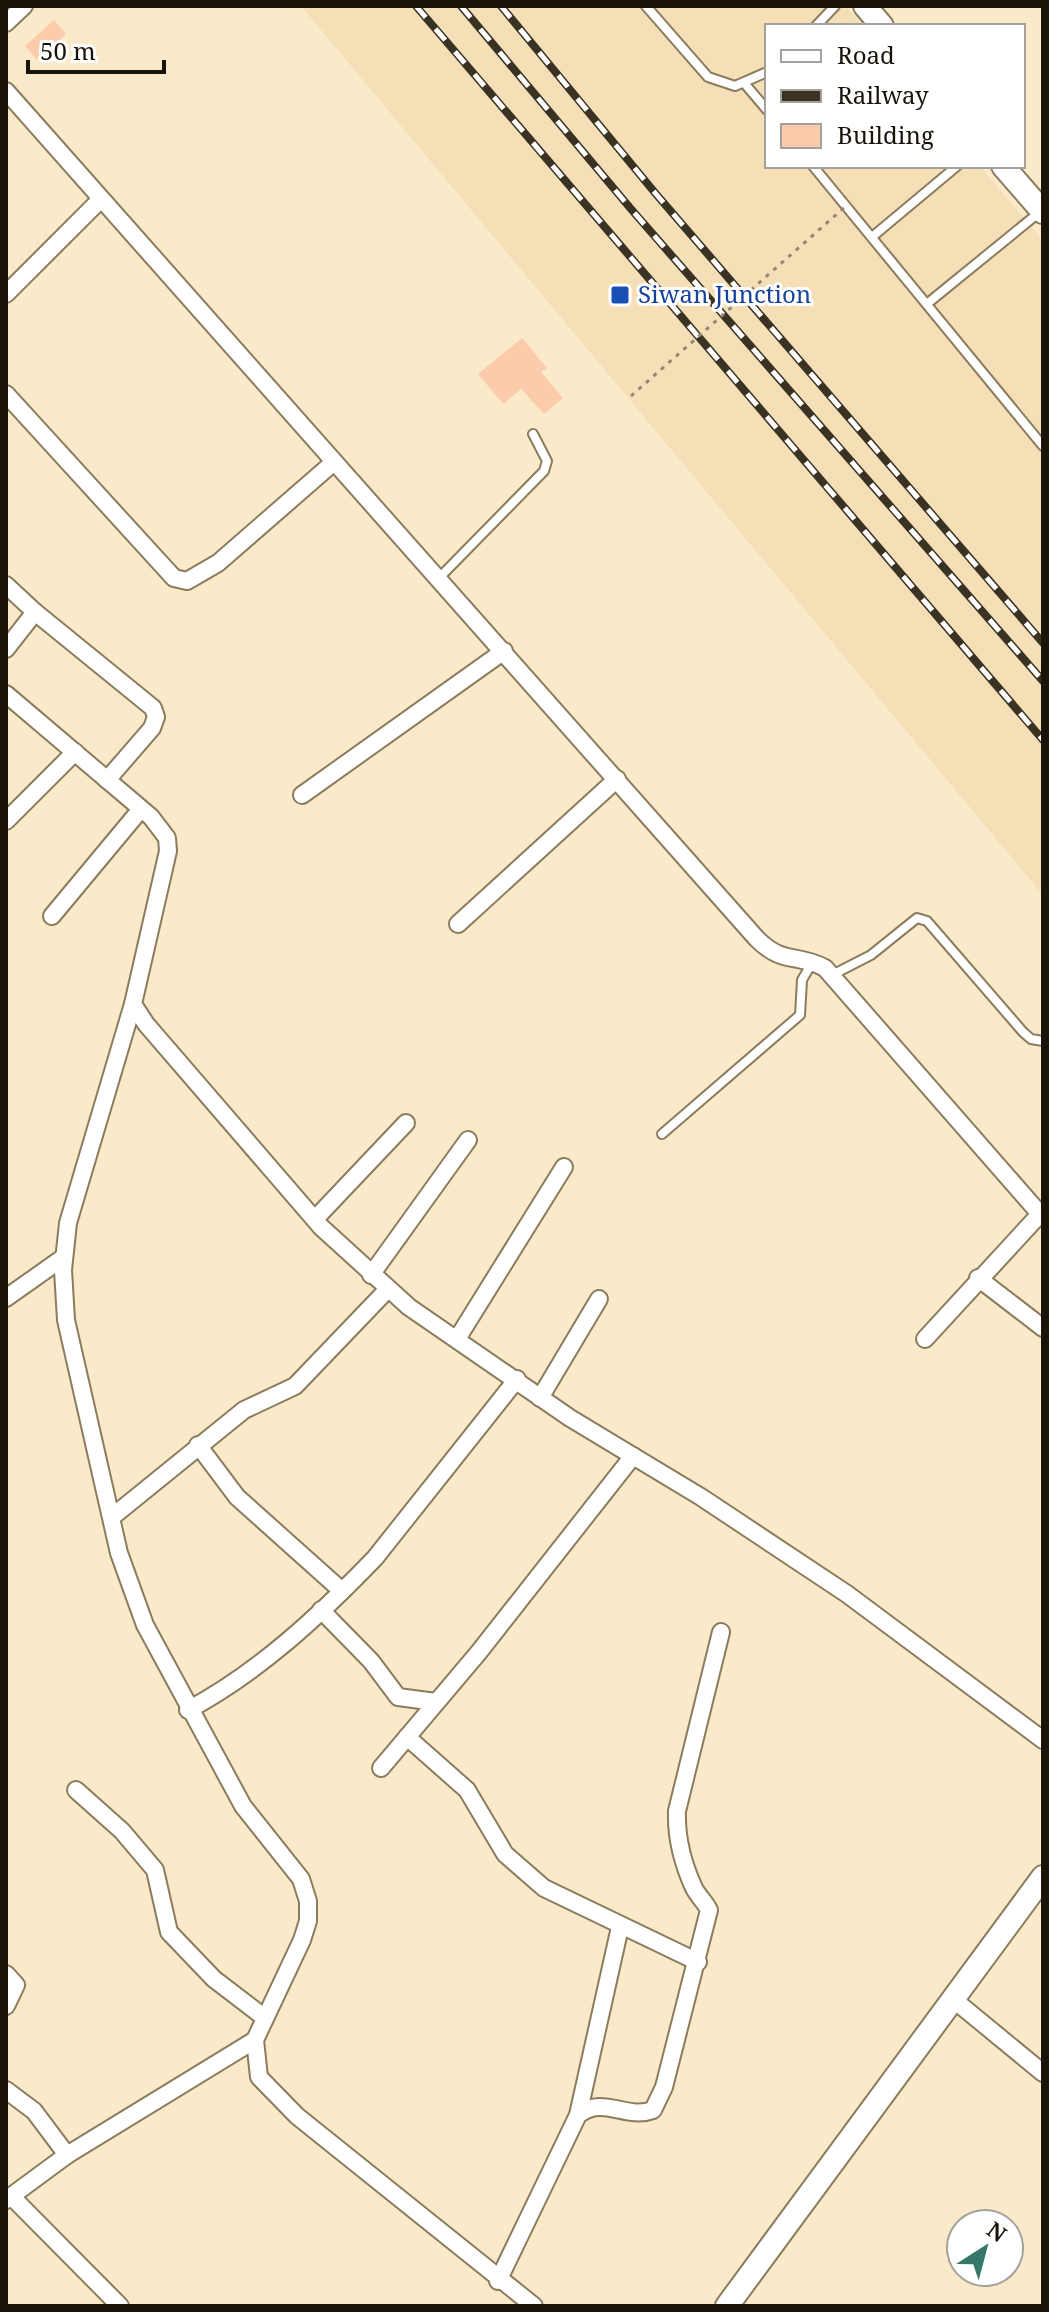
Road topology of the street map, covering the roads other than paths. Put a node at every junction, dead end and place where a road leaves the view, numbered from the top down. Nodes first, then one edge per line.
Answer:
1 (24, 6) edge
2 (646, 6) edge
3 (835, 6) edge
4 (865, 6) edge
5 (6, 23) edge
6 (818, 24) edge
7 (880, 24) edge
8 (765, 73) edge
9 (745, 84) junction
10 (6, 91) edge
11 (765, 108) edge
12 (815, 168) edge
13 (955, 168) edge
14 (1005, 168) edge
15 (101, 199) junction
16 (1042, 211) edge
17 (872, 237) junction
18 (6, 294) edge
19 (928, 303) junction
20 (6, 394) edge
21 (533, 434) dead end
22 (1043, 446) edge
23 (334, 462) junction
24 (439, 578) junction
25 (6, 585) edge
26 (35, 612) junction
27 (6, 649) edge
28 (504, 651) junction
29 (6, 694) edge
30 (75, 752) junction
31 (617, 779) junction
32 (107, 780) junction
33 (302, 795) dead end
34 (141, 809) junction
35 (6, 821) edge
36 (52, 916) dead end
37 (458, 924) dead end
38 (813, 962) junction
39 (832, 976) junction
40 (133, 1004) junction
41 (1043, 1041) edge
42 (406, 1123) dead end
43 (662, 1134) dead end
44 (468, 1140) dead end
45 (564, 1167) dead end
46 (1042, 1213) edge
47 (315, 1219) junction
48 (64, 1257) junction
49 (371, 1275) junction
50 (978, 1278) junction
51 (388, 1289) junction
52 (6, 1298) edge
53 (599, 1299) dead end
54 (1043, 1328) edge
55 (457, 1339) junction
56 (925, 1339) dead end
57 (517, 1379) junction
58 (540, 1398) junction
59 (198, 1445) junction
60 (633, 1456) junction
61 (112, 1517) junction
62 (342, 1591) junction
63 (321, 1610) junction
64 (721, 1632) dead end
65 (436, 1702) junction
66 (188, 1710) junction
67 (407, 1737) junction
68 (1043, 1740) edge
69 (381, 1768) dead end
70 (76, 1790) dead end
71 (1043, 1877) edge
72 (620, 1927) junction
73 (698, 1962) junction
74 (6, 1974) edge
75 (953, 1999) junction
76 (6, 2006) edge
77 (265, 2018) junction
78 (255, 2040) junction
79 (1043, 2073) edge
80 (6, 2090) edge
81 (578, 2115) junction
82 (67, 2155) junction
83 (9, 2198) edge
84 (498, 2281) junction
85 (120, 2306) edge
86 (534, 2306) edge
87 (727, 2306) edge

1 - 5 street
2 - 9 lane
3 - 6 lane
4 - 7 street
8 - 9 lane
9 - 11 lane
10 - 15 street
12 - 17 lane
13 - 17 lane
14 - 16 street
15 - 18 street
15 - 23 street
16 - 19 lane
17 - 19 lane
19 - 22 lane
20 - 23 street
21 - 24 lane
23 - 24 street
24 - 28 street
25 - 26 street
26 - 27 street
26 - 32 street
28 - 31 street
28 - 33 street
29 - 30 street
30 - 32 street
30 - 35 street
31 - 37 street
31 - 38 street
32 - 34 street
34 - 36 street
34 - 40 street
38 - 39 street
38 - 43 lane
39 - 41 lane
39 - 46 street
40 - 47 street
40 - 48 street
42 - 47 street
44 - 49 street
45 - 55 street
46 - 50 street
47 - 49 street
48 - 52 street
48 - 61 street
49 - 51 street
50 - 54 street
50 - 56 street
51 - 55 street
51 - 59 street
53 - 58 street
55 - 57 street
57 - 58 street
57 - 62 street
58 - 60 street
59 - 61 street
59 - 62 street
60 - 65 street
60 - 68 street
61 - 66 street
62 - 63 street
63 - 65 street
63 - 66 street
64 - 73 street
65 - 67 street
66 - 77 street
67 - 69 street
67 - 72 street
70 - 77 street
71 - 75 street
72 - 73 street
72 - 81 street
73 - 81 street
74 - 76 street
75 - 79 street
75 - 87 street
77 - 78 street
78 - 82 street
78 - 84 street
80 - 82 street
81 - 84 street
82 - 83 street
83 - 85 street
84 - 86 street

